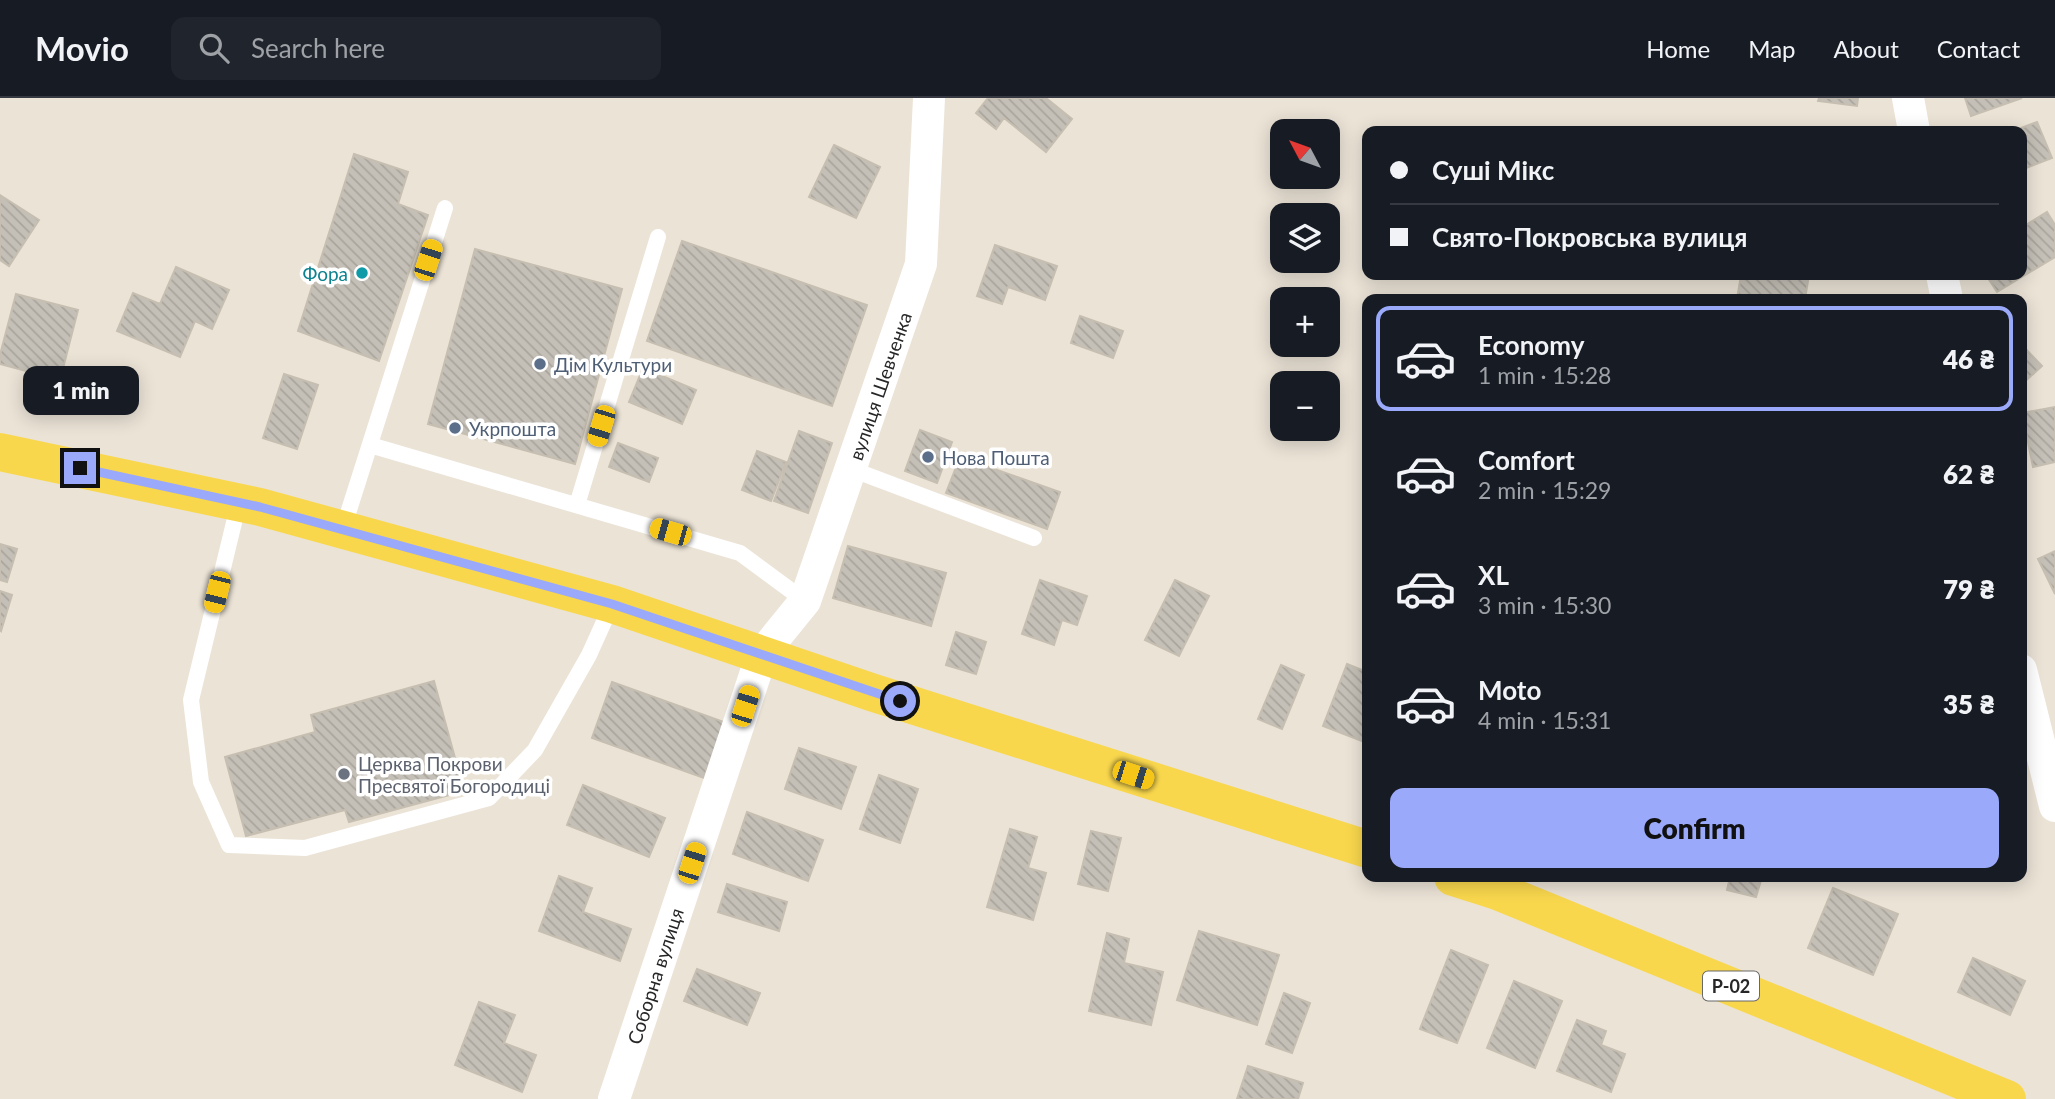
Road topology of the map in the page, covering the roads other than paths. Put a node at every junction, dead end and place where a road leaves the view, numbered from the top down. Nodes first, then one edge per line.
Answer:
1 (929, 98) edge
2 (1908, 98) edge
3 (1913, 126) edge
4 (445, 208) dead end
5 (658, 237) dead end
6 (370, 445) junction
7 (0, 452) edge
8 (851, 469) junction
9 (239, 502) junction
10 (577, 505) junction
11 (343, 529) junction
12 (1034, 538) dead end
13 (804, 601) junction
14 (612, 604) junction
15 (762, 654) junction
16 (2027, 694) edge
17 (2055, 806) edge
18 (1362, 847) edge
19 (1469, 882) edge
20 (614, 1099) edge
21 (2007, 1099) edge

1 - 8 street, вулиця Шевченка
2 - 3 street
4 - 6 lane
5 - 10 lane
6 - 10 lane
6 - 11 lane
7 - 9 main road
8 - 12 lane
8 - 13 street, вулиця Шевченка
9 - 11 main road
9 - 14 lane
10 - 13 lane
11 - 14 main road
13 - 15 street, вулиця Шевченка
14 - 15 main road
15 - 18 main road
15 - 20 street, Соборна вулиця
16 - 17 street
19 - 21 main road, Р-02

